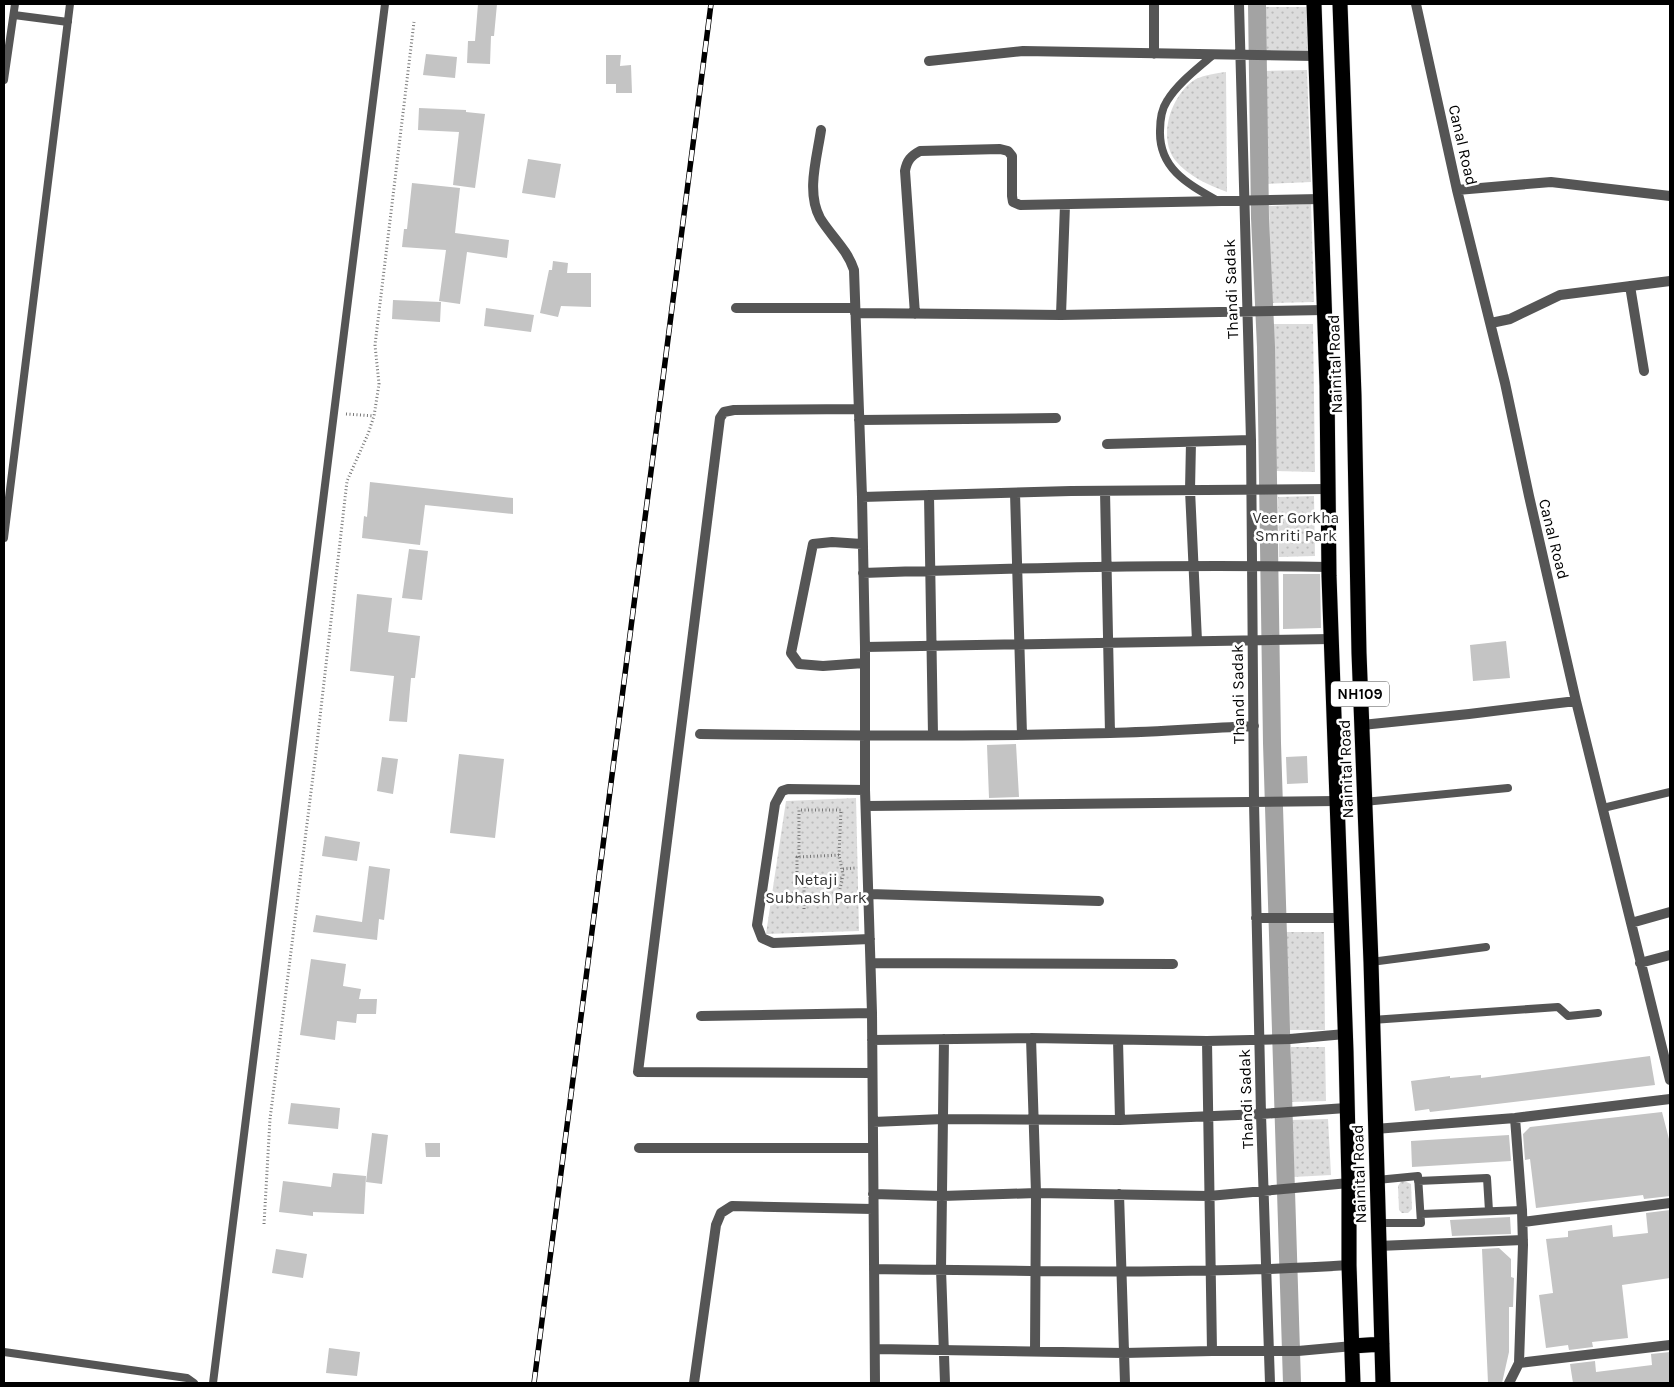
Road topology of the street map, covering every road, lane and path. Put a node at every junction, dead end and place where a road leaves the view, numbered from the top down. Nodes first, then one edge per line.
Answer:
1 (16, 4) edge
2 (70, 4) edge
3 (385, 4) edge
4 (1154, 4) edge
5 (1239, 4) edge
6 (1314, 4) edge
7 (1340, 4) edge
8 (1416, 4) edge
9 (14, 14) junction
10 (68, 22) junction
11 (414, 22) dead end
12 (7, 33) edge
13 (1154, 54) junction
14 (1213, 55) junction
15 (1245, 55) junction
16 (1314, 56) junction
17 (1342, 56) junction
18 (929, 61) dead end
19 (4, 80) edge
20 (821, 130) dead end
21 (1457, 190) junction
22 (1670, 196) edge
23 (1320, 199) junction
24 (1218, 200) junction
25 (1247, 201) junction
26 (1065, 205) junction
27 (1670, 281) edge
28 (1630, 286) junction
29 (736, 308) dead end
30 (1324, 310) junction
31 (855, 311) junction
32 (1251, 312) junction
33 (915, 314) junction
34 (1061, 315) junction
35 (1491, 323) junction
36 (1644, 371) dead end
37 (336, 413) junction
38 (859, 415) junction
39 (374, 416) junction
40 (1056, 418) dead end
41 (1251, 440) junction
42 (1191, 442) junction
43 (1107, 444) dead end
44 (1328, 489) junction
45 (1190, 490) junction
46 (1256, 490) junction
47 (1105, 491) junction
48 (1015, 493) junction
49 (929, 495) junction
50 (862, 497) junction
51 (5, 518) edge
52 (4, 538) edge
53 (862, 544) junction
54 (1194, 566) junction
55 (1256, 566) junction
56 (1106, 567) junction
57 (1328, 567) junction
58 (1017, 568) junction
59 (930, 571) junction
60 (863, 573) junction
61 (1359, 637) junction
62 (1331, 638) junction
63 (1252, 639) junction
64 (1197, 641) junction
65 (1108, 644) junction
66 (1020, 645) junction
67 (931, 646) junction
68 (865, 647) junction
69 (864, 663) junction
70 (1576, 701) junction
71 (1362, 725) junction
72 (1254, 726) junction
73 (1110, 733) junction
74 (700, 734) dead end
75 (933, 735) junction
76 (1022, 735) junction
77 (865, 736) junction
78 (1508, 788) dead end
79 (865, 790) junction
80 (1670, 792) edge
81 (1337, 801) junction
82 (1254, 802) junction
83 (1364, 802) junction
84 (866, 806) junction
85 (1603, 808) junction
86 (840, 855) junction
87 (799, 857) junction
88 (842, 878) junction
89 (804, 880) junction
90 (840, 889) dead end
91 (870, 894) junction
92 (1099, 901) dead end
93 (804, 909) dead end
94 (1670, 912) edge
95 (1256, 918) junction
96 (1341, 918) junction
97 (1631, 923) junction
98 (870, 939) junction
99 (1486, 947) dead end
100 (1670, 955) edge
101 (1371, 962) junction
102 (871, 963) junction
103 (1173, 964) dead end
104 (1640, 964) junction
105 (872, 1013) junction
106 (1598, 1013) dead end
107 (701, 1016) dead end
108 (1372, 1020) junction
109 (1345, 1034) junction
110 (1031, 1038) junction
111 (944, 1039) junction
112 (1259, 1039) junction
113 (872, 1040) junction
114 (1118, 1040) junction
115 (1206, 1041) junction
116 (872, 1073) junction
117 (1670, 1080) edge
118 (1670, 1099) edge
119 (1346, 1108) junction
120 (1261, 1114) junction
121 (1208, 1116) junction
122 (1035, 1118) junction
123 (1515, 1118) junction
124 (943, 1119) junction
125 (1120, 1120) junction
126 (873, 1122) junction
127 (1374, 1129) junction
128 (639, 1148) dead end
129 (872, 1148) junction
130 (1376, 1180) junction
131 (1418, 1181) junction
132 (1349, 1183) junction
133 (1265, 1191) junction
134 (1036, 1193) junction
135 (873, 1194) junction
136 (1118, 1194) junction
137 (942, 1196) junction
138 (1209, 1196) junction
139 (1670, 1203) edge
140 (873, 1209) junction
141 (1522, 1210) junction
142 (1489, 1211) junction
143 (1421, 1214) junction
144 (1523, 1222) junction
145 (1377, 1223) junction
146 (264, 1224) dead end
147 (1523, 1243) junction
148 (1378, 1246) junction
149 (1349, 1264) junction
150 (874, 1269) junction
151 (941, 1270) junction
152 (1267, 1270) junction
153 (1035, 1271) junction
154 (1122, 1271) junction
155 (1210, 1271) junction
156 (1382, 1344) junction
157 (1670, 1345) edge
158 (1353, 1346) junction
159 (875, 1349) junction
160 (944, 1349) junction
161 (1212, 1350) junction
162 (1269, 1351) junction
163 (4, 1352) edge
164 (1035, 1352) junction
165 (1124, 1353) junction
166 (1519, 1363) junction
167 (194, 1383) edge
168 (213, 1383) edge
169 (694, 1383) edge
170 (875, 1383) edge
171 (945, 1383) edge
172 (1125, 1383) edge
173 (1270, 1383) edge
174 (1353, 1383) edge
175 (1383, 1383) edge
176 (1509, 1383) edge

1 - 9 lane
2 - 10 lane
3 - 37 lane
4 - 13 street
5 - 15 street, Thandi Sadak
6 - 16 highway, Nainital Road / NH109
7 - 17 highway, Nainital Road / NH109
8 - 21 street, Canal Road
9 - 10 lane
9 - 12 lane
10 - 51 lane
11 - 39 path
12 - 19 lane
13 - 14 street
13 - 18 street
14 - 15 street
14 - 24 lane
15 - 16 street
15 - 25 street, Thandi Sadak
16 - 17 highway
16 - 23 highway, Nainital Road / NH109
17 - 61 highway, Nainital Road / NH109
20 - 31 street
21 - 22 street
21 - 35 street, Canal Road
23 - 25 street
23 - 30 highway, Nainital Road / NH109
24 - 25 street
24 - 26 street
25 - 32 street, Thandi Sadak
26 - 33 street
26 - 34 street
27 - 28 street
28 - 35 street
28 - 36 street
29 - 31 street
30 - 32 street
30 - 44 highway, Nainital Road / NH109
31 - 33 street
31 - 38 street
32 - 34 street
32 - 41 street, Thandi Sadak
33 - 34 street
35 - 70 street, Canal Road
37 - 39 path
37 - 168 lane
38 - 40 street
38 - 50 street
38 - 116 street
39 - 146 path
41 - 42 street
41 - 46 street, Thandi Sadak
42 - 43 street
42 - 45 street
44 - 46 street
44 - 57 highway, Nainital Road / NH109
45 - 46 street
45 - 47 street
45 - 54 street
46 - 55 street, Thandi Sadak
47 - 48 street
47 - 56 street
48 - 49 street
48 - 58 street
49 - 50 street
49 - 59 street
50 - 53 street
51 - 52 lane
53 - 60 street
53 - 69 street
54 - 55 street
54 - 56 street
54 - 64 street
55 - 57 street
55 - 63 street, Thandi Sadak
56 - 58 street
56 - 65 street
57 - 62 highway, Nainital Road / NH109
58 - 59 street
58 - 66 street
59 - 60 street
59 - 67 street
60 - 68 street
61 - 62 highway
61 - 71 highway, Nainital Road / NH109
62 - 63 street
62 - 81 highway, Nainital Road / NH109
63 - 64 street
63 - 72 street, Thandi Sadak
64 - 65 street
65 - 66 street
65 - 73 street
66 - 67 street
66 - 76 street
67 - 68 street
67 - 75 street
68 - 69 street
69 - 77 street
70 - 71 street
70 - 85 street, Canal Road
71 - 83 highway, Nainital Road / NH109
72 - 73 street
72 - 82 street, Thandi Sadak
73 - 76 street
74 - 77 street
75 - 76 street
75 - 77 street
77 - 79 street
78 - 83 lane
79 - 84 street
79 - 98 street
80 - 85 lane
81 - 82 street
81 - 96 highway, Nainital Road / NH109
82 - 84 street
82 - 95 street, Thandi Sadak
83 - 101 highway, Nainital Road / NH109
84 - 91 street
85 - 97 street, Canal Road
86 - 87 path
86 - 87 path
86 - 88 path
87 - 89 path
88 - 89 path
88 - 90 path
89 - 93 path
91 - 92 street
91 - 98 street
94 - 97 street
95 - 96 street
95 - 112 street, Thandi Sadak
96 - 109 highway, Nainital Road / NH109
97 - 104 street, Canal Road
98 - 102 street
99 - 101 lane
100 - 104 street
101 - 108 highway, Nainital Road / NH109
102 - 103 street
102 - 105 street
104 - 117 street, Canal Road
105 - 107 street
105 - 113 street
106 - 108 lane
108 - 127 highway, Nainital Road / NH109
109 - 112 street
109 - 119 highway, Nainital Road / NH109
110 - 111 street
110 - 114 street
110 - 122 street
111 - 113 street
111 - 124 street
112 - 115 street
112 - 120 street, Thandi Sadak
113 - 116 street
114 - 115 street
114 - 125 street
115 - 121 street
116 - 126 street
118 - 123 street
119 - 120 street
119 - 132 highway, Nainital Road / NH109
120 - 121 street
120 - 133 street, Thandi Sadak
121 - 125 street
121 - 138 street
122 - 124 street
122 - 125 street
122 - 134 street
123 - 127 street
123 - 141 street
124 - 126 street
124 - 137 street
126 - 129 street
127 - 130 highway, Nainital Road / NH109
128 - 129 street
129 - 135 street
130 - 131 lane
130 - 132 highway
130 - 145 highway, Nainital Road / NH109
131 - 142 lane
131 - 143 lane
132 - 133 street
132 - 149 highway, Nainital Road / NH109
133 - 138 street
133 - 152 street, Thandi Sadak
134 - 136 street
134 - 137 street
134 - 153 street
135 - 137 street
135 - 140 street
136 - 138 street
136 - 154 street
137 - 151 street
138 - 155 street
139 - 144 street
140 - 150 street
140 - 169 street
141 - 142 lane
141 - 144 street
142 - 143 lane
143 - 145 lane
144 - 147 street
145 - 148 highway, Nainital Road / NH109
147 - 148 street
147 - 166 street
148 - 156 highway, Nainital Road / NH109
149 - 152 street
149 - 158 highway, Nainital Road / NH109
150 - 151 street
150 - 159 street
151 - 153 street
151 - 160 street
152 - 155 street
152 - 162 street, Thandi Sadak
153 - 154 street
153 - 164 street
154 - 155 street
154 - 165 street
155 - 161 street
156 - 158 highway
156 - 175 highway, Nainital Road / NH109
157 - 166 street
158 - 162 street
158 - 174 highway, Nainital Road / NH109
159 - 160 street
159 - 170 street
160 - 164 street
160 - 171 street
161 - 162 street
161 - 165 street
162 - 173 street, Thandi Sadak
163 - 167 lane
164 - 165 street
165 - 172 street
166 - 176 street

